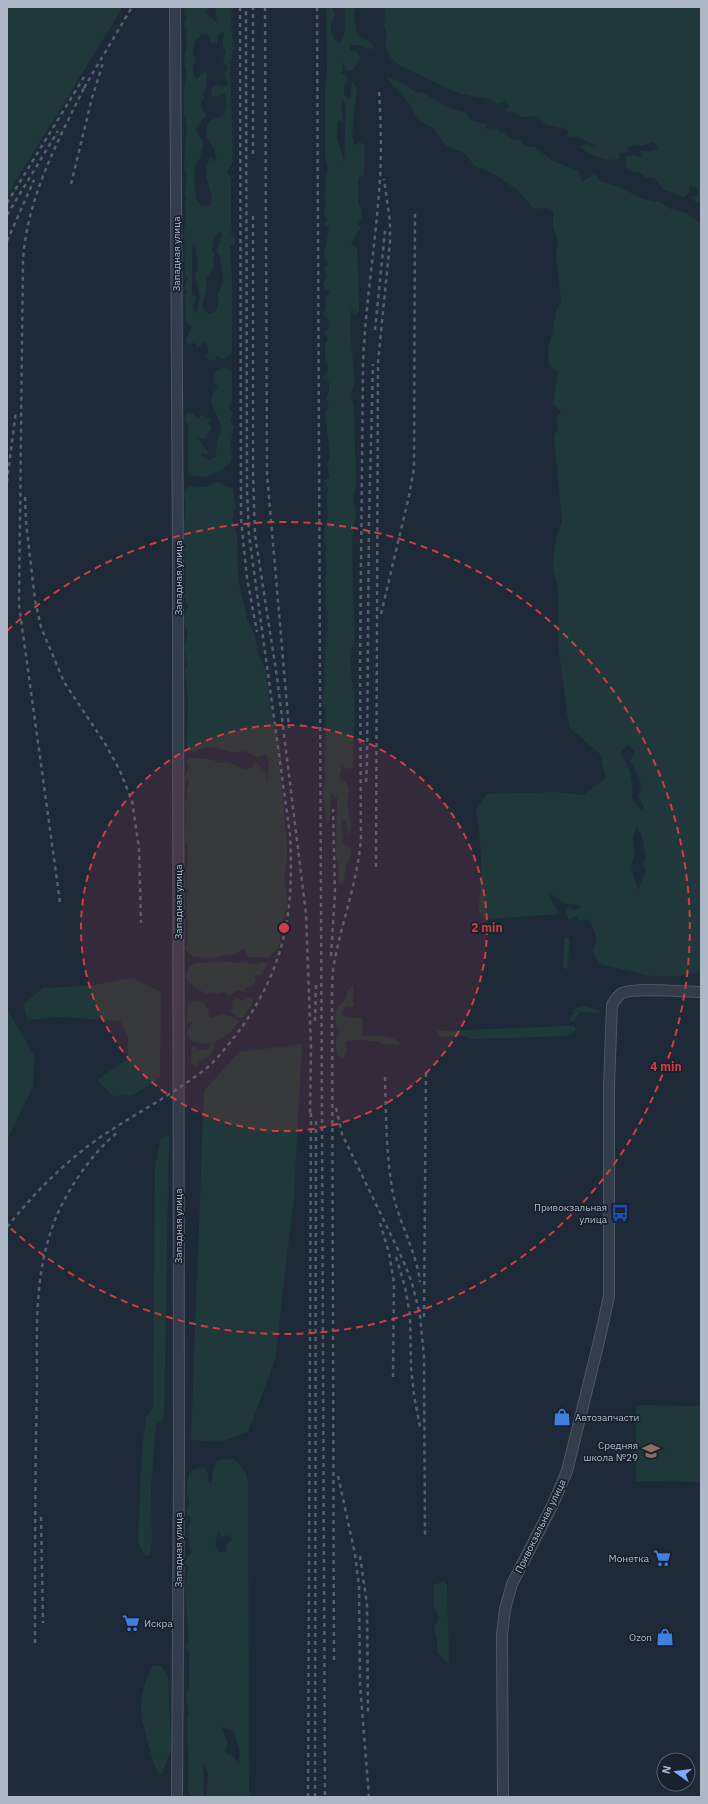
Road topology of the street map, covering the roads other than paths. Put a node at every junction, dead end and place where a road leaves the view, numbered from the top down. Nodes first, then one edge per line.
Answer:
1 (175, 7) edge
2 (701, 992) edge
3 (177, 1797) edge
4 (503, 1797) edge

1 - 3 street, Западная улица
2 - 4 street, Привокзальная улица

